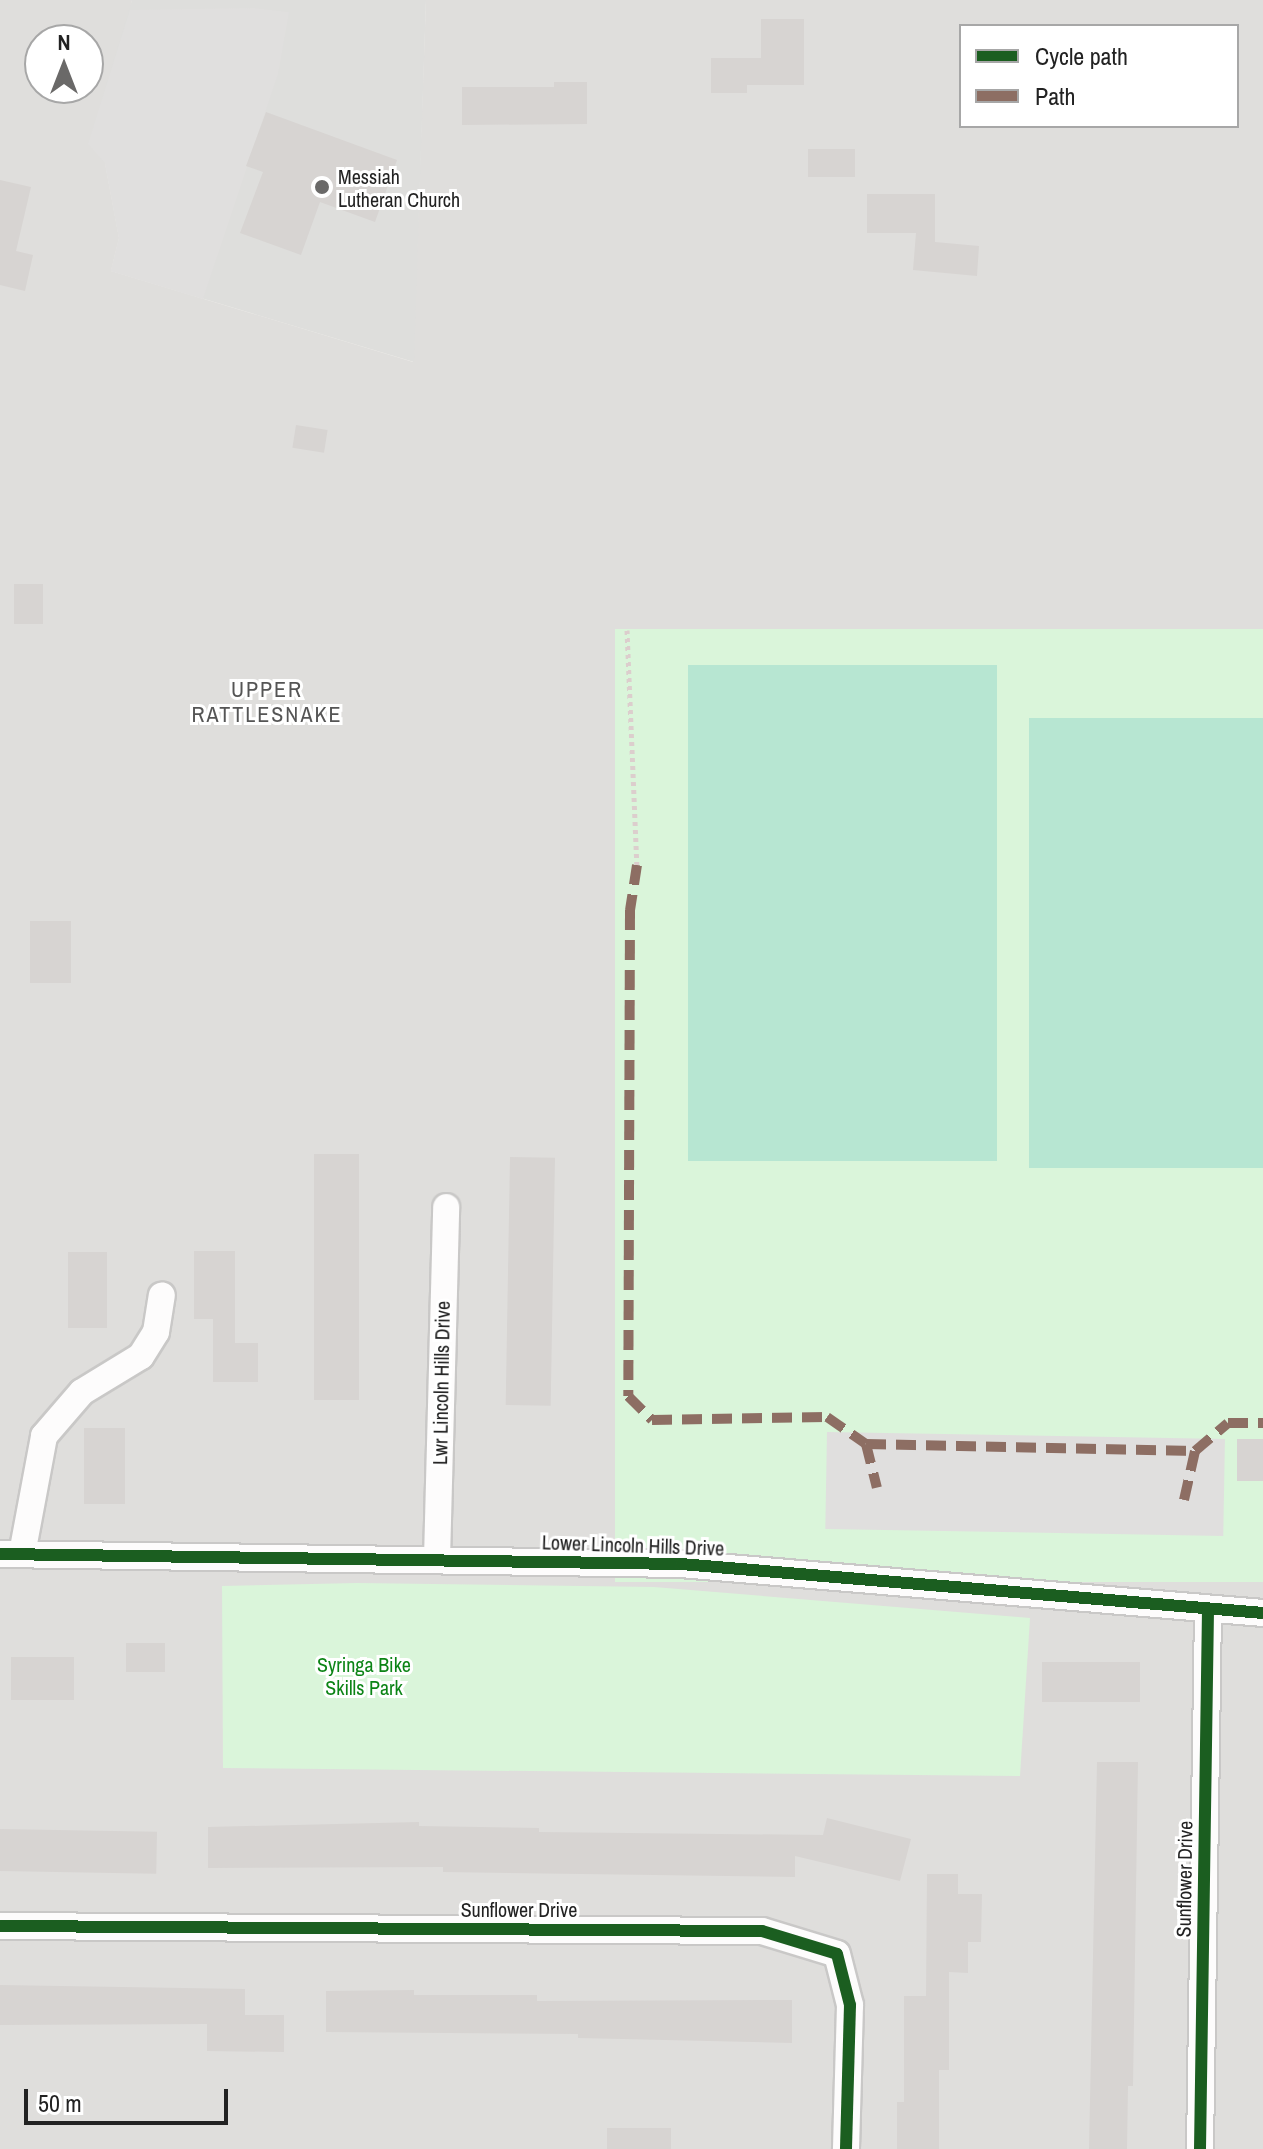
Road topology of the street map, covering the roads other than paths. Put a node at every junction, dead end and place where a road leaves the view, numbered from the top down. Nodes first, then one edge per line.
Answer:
1 (446, 1207) dead end
2 (162, 1295) dead end
3 (11, 1554) edge
4 (437, 1559) junction
5 (1208, 1609) junction
6 (1263, 1613) edge
7 (0, 1926) edge
8 (846, 2149) edge
9 (1200, 2149) edge

1 - 4 street, Lwr Lincoln Hills Drive
2 - 3 street
3 - 4 street, Lower Lincoln Hills Drive
4 - 5 street, Lower Lincoln Hills Drive
5 - 6 street, Lower Lincoln Hills Drive
5 - 9 street, Sunflower Drive
7 - 8 street, Sunflower Drive

